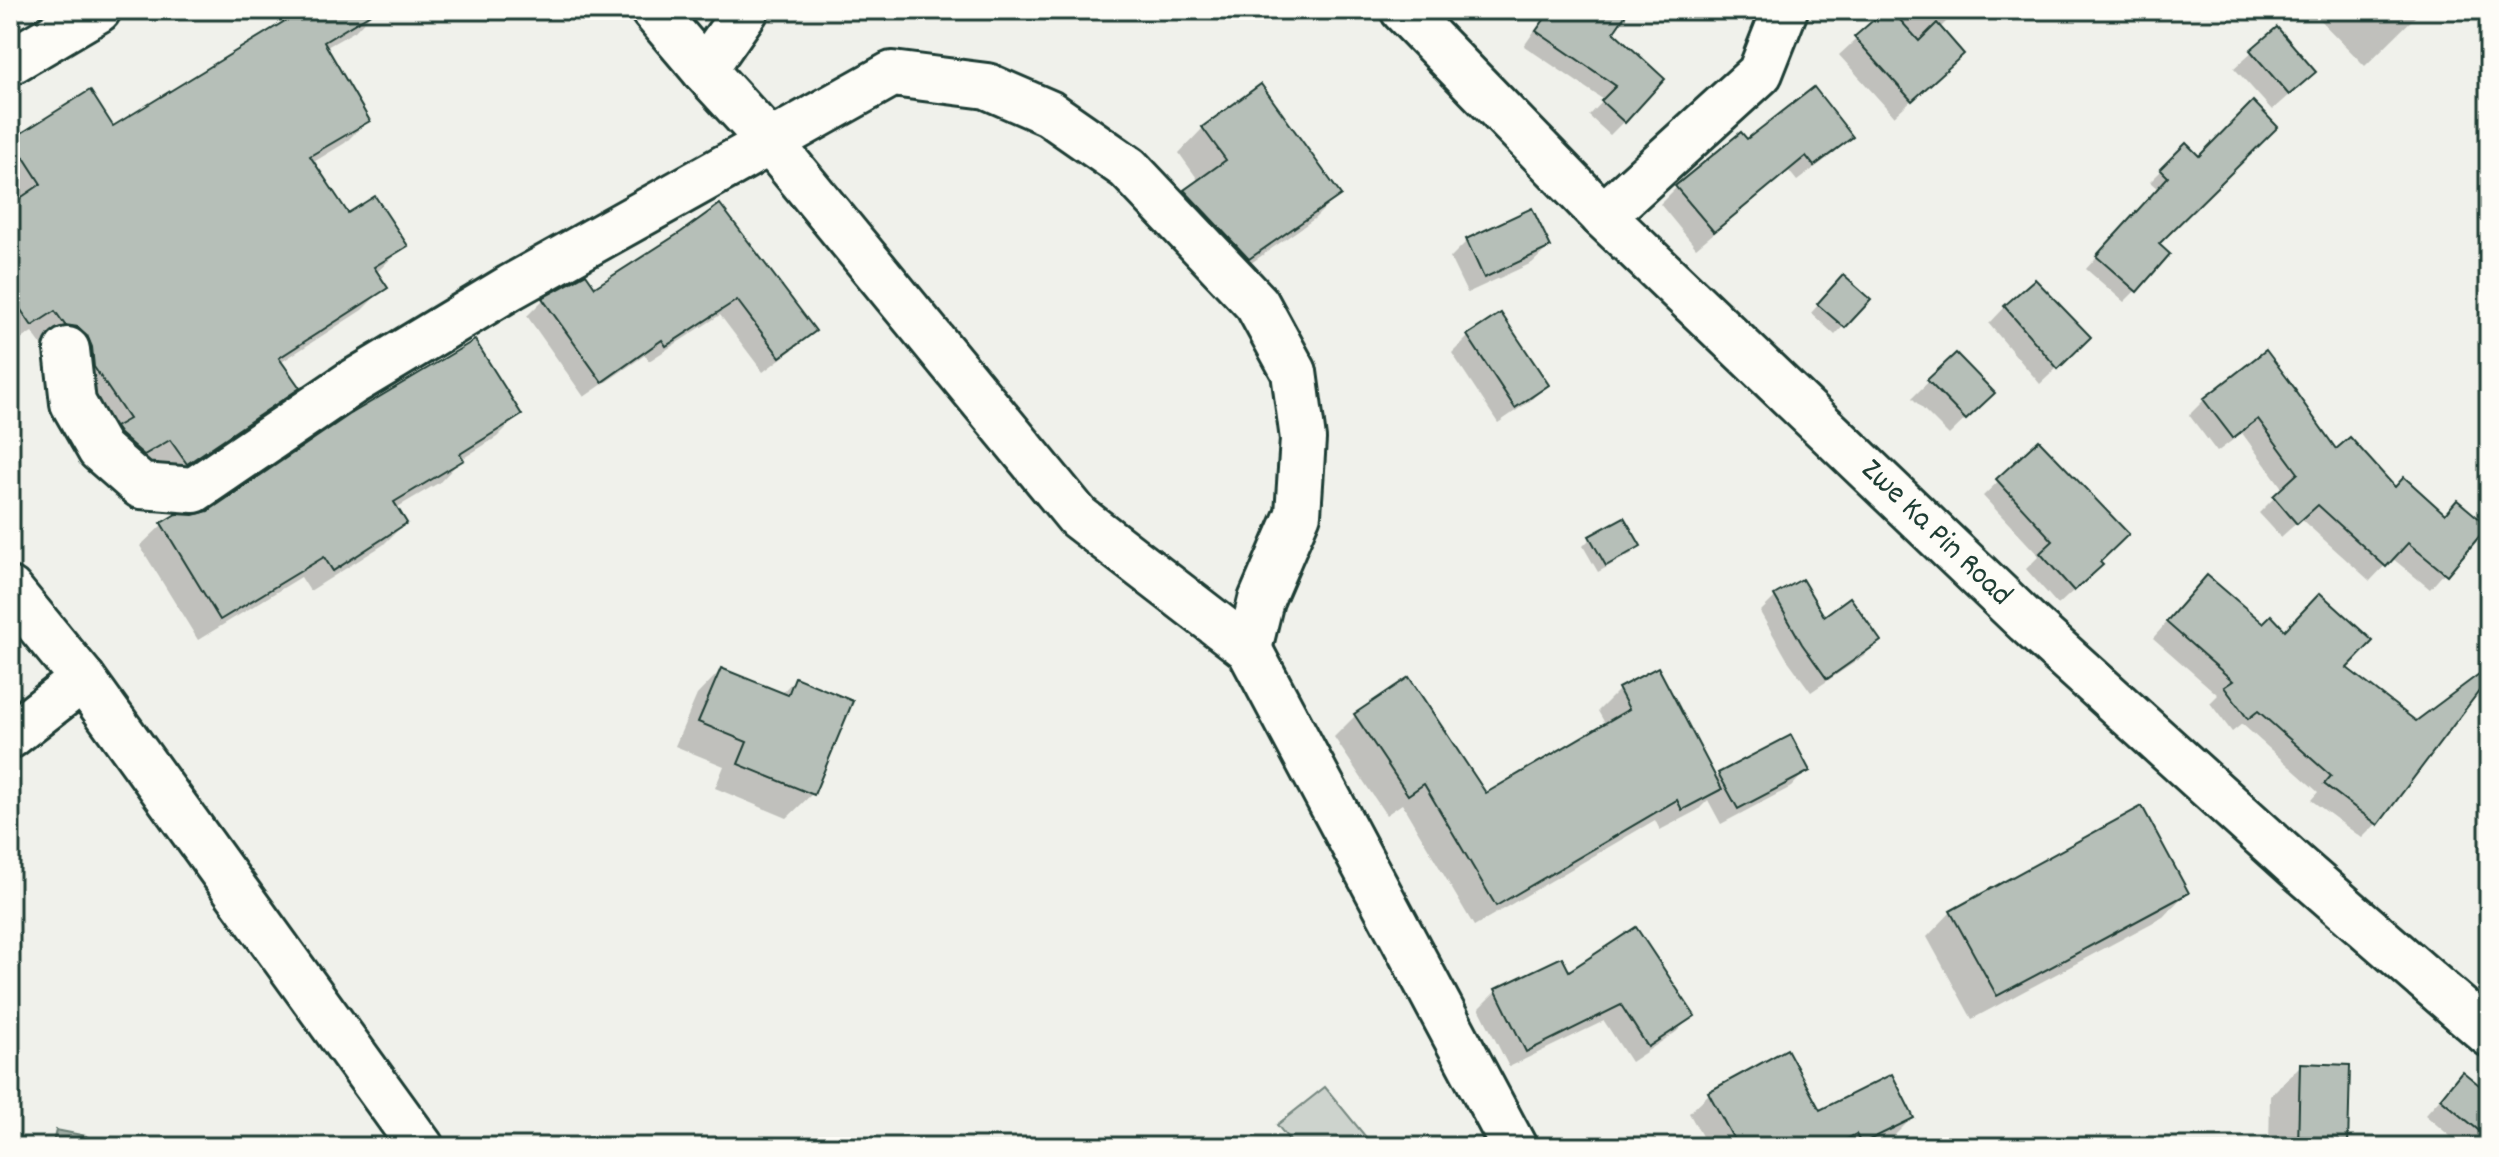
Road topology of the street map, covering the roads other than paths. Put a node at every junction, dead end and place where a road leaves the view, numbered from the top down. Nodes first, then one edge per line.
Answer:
1 (98, 10) edge
2 (653, 10) edge
3 (746, 10) edge
4 (1403, 10) edge
5 (1785, 10) edge
6 (10, 62) edge
7 (704, 70) junction
8 (771, 143) junction
9 (1603, 216) junction
10 (67, 350) dead end
11 (10, 590) edge
12 (1249, 649) junction
13 (83, 679) junction
14 (10, 736) edge
15 (2489, 1034) edge
16 (421, 1147) edge
17 (1514, 1147) edge

1 - 6 street
2 - 7 street
3 - 7 street
4 - 9 street, Zwe Ka Pin Road
5 - 9 street
7 - 8 street
8 - 10 street
8 - 12 street
8 - 12 street
9 - 15 street, Zwe Ka Pin Road
11 - 13 street
12 - 17 street
13 - 14 street
13 - 16 street

